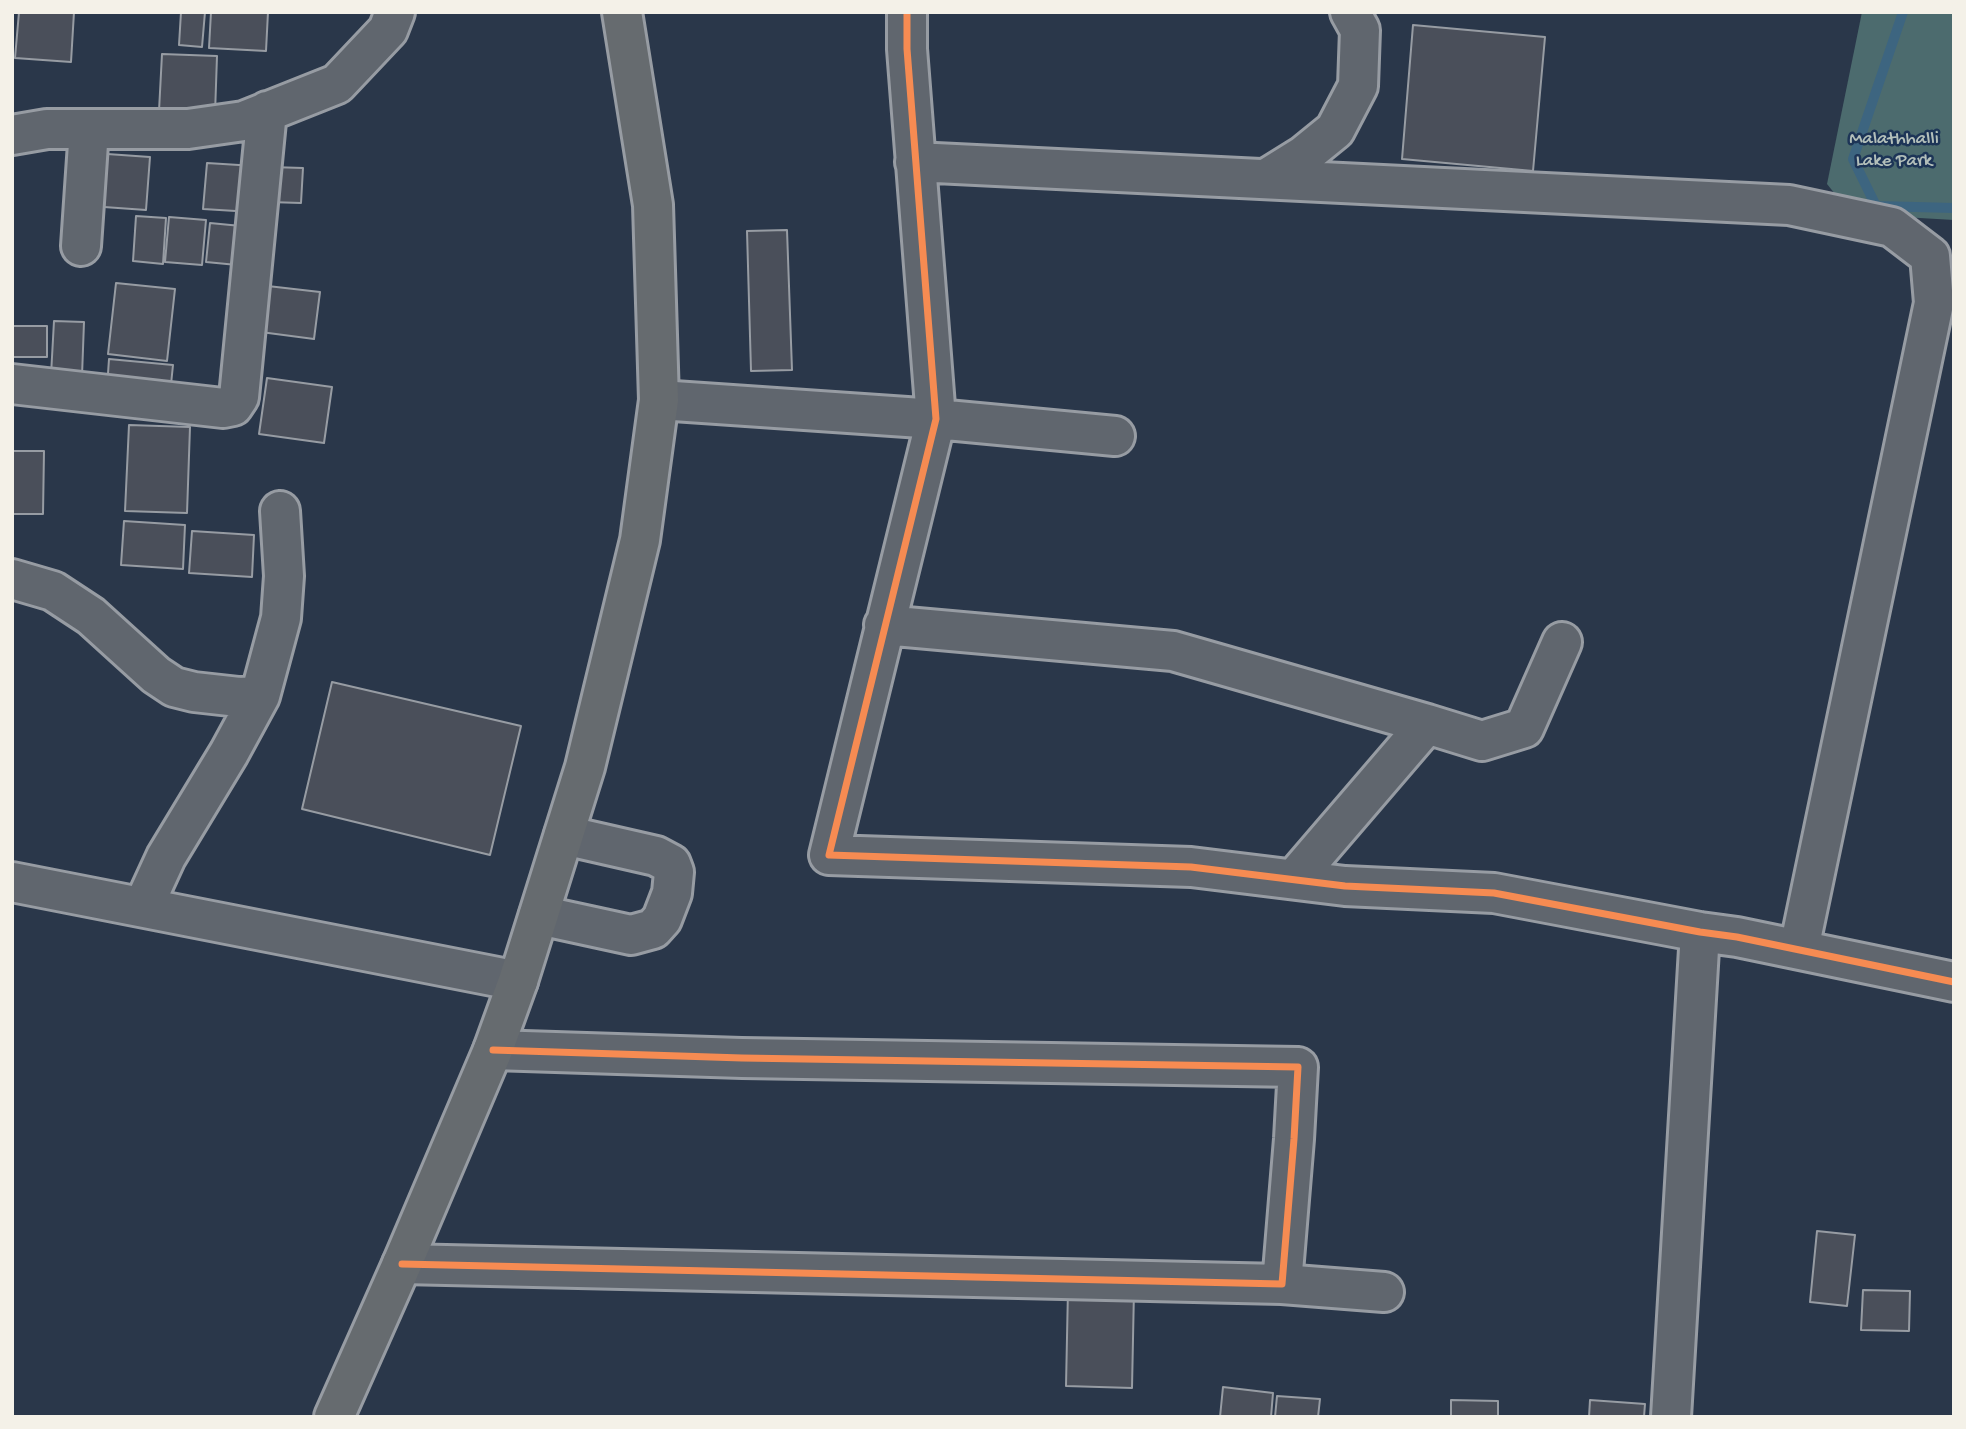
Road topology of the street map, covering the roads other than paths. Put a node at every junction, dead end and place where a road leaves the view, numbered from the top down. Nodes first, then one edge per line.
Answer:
1 (395, 12) edge
2 (622, 12) edge
3 (907, 12) edge
4 (1350, 12) edge
5 (267, 111) junction
6 (89, 129) junction
7 (12, 135) edge
8 (915, 162) junction
9 (1266, 179) junction
10 (81, 246) dead end
11 (12, 384) edge
12 (659, 400) junction
13 (936, 419) junction
14 (1115, 436) dead end
15 (280, 511) dead end
16 (12, 579) edge
17 (884, 625) junction
18 (1562, 642) dead end
19 (260, 696) junction
20 (1427, 723) junction
21 (564, 835) junction
22 (1294, 879) junction
23 (12, 882) edge
24 (143, 907) junction
25 (539, 915) junction
26 (1700, 932) junction
27 (1799, 949) junction
28 (518, 981) junction
29 (1954, 982) edge
30 (493, 1050) junction
31 (402, 1265) junction
32 (1282, 1284) junction
33 (1384, 1292) dead end
34 (334, 1417) edge
35 (1671, 1417) edge

1 - 5 street
2 - 12 main road
3 - 8 street
4 - 9 street
5 - 6 street
5 - 11 street
6 - 7 street
6 - 10 street
8 - 9 street
8 - 13 street
9 - 27 street
12 - 13 street
12 - 21 main road
13 - 14 street
13 - 17 street
15 - 19 street
16 - 19 street
17 - 20 street
17 - 22 street
18 - 20 street
19 - 24 street
20 - 22 street
21 - 25 main road
21 - 25 street
22 - 26 street
23 - 24 street
24 - 28 street
25 - 28 main road
26 - 27 street
26 - 35 street
27 - 29 street
28 - 30 main road
30 - 31 main road
30 - 32 street
31 - 32 street
31 - 34 main road
32 - 33 street

